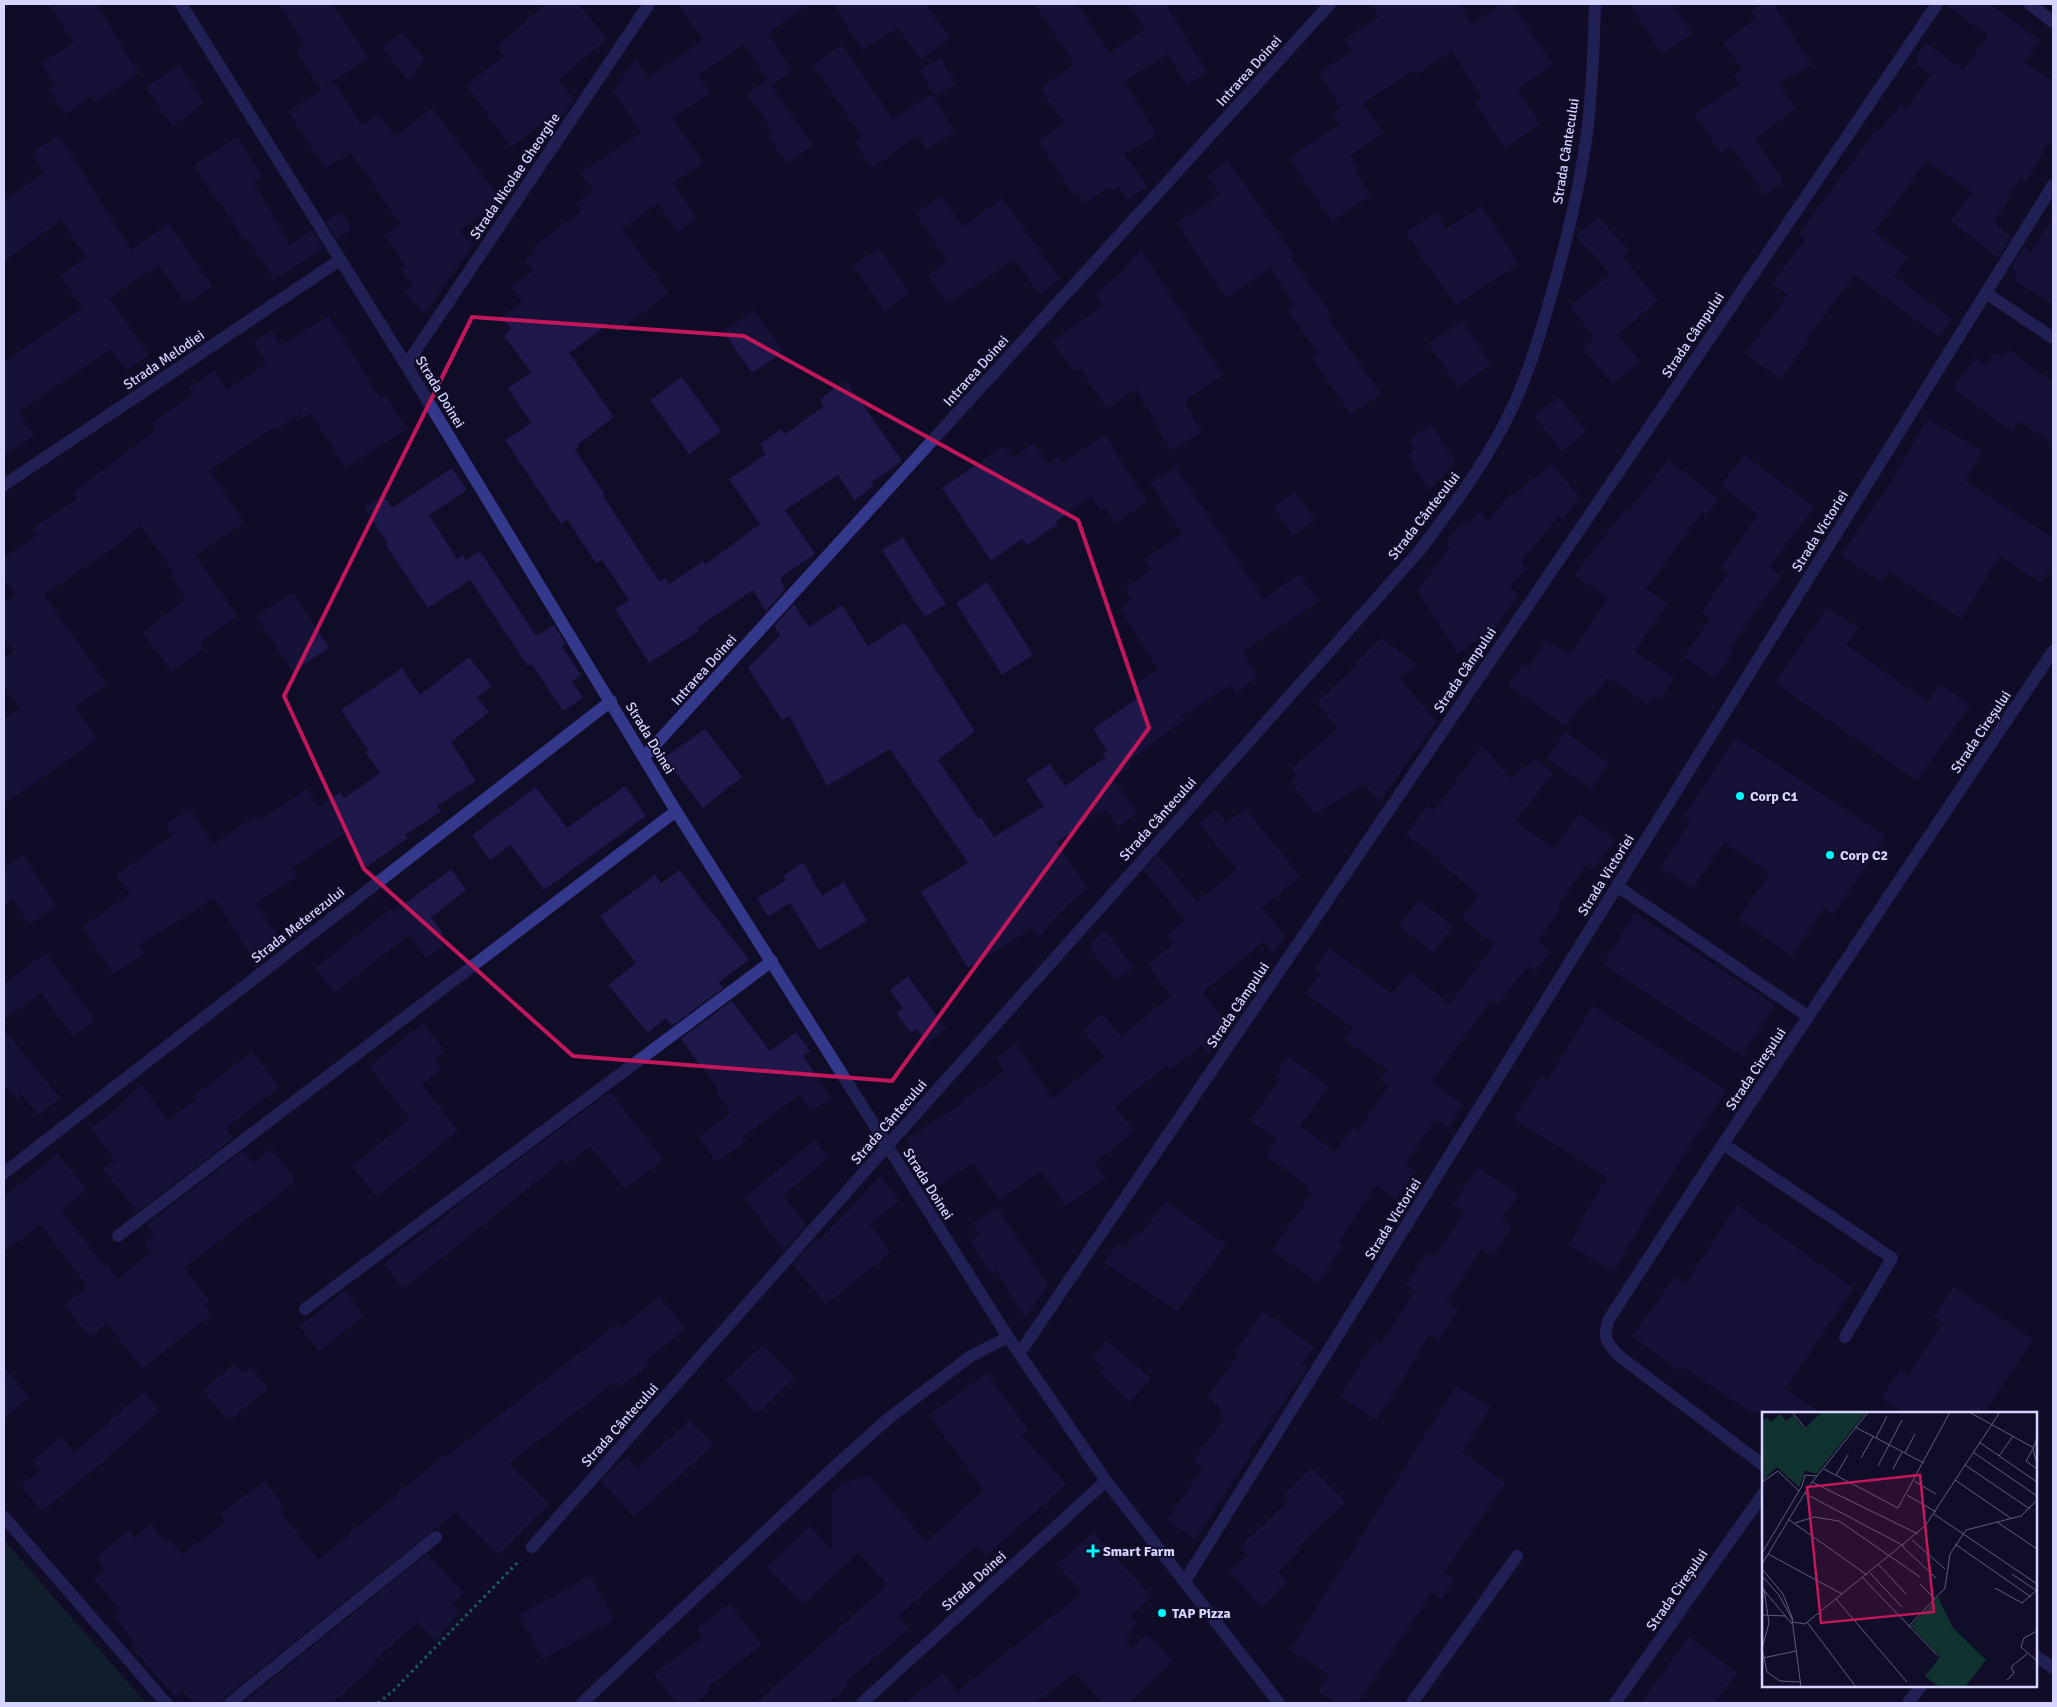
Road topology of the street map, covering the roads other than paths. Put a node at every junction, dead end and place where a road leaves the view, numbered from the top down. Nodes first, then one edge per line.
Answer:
1 (181, 4) edge
2 (649, 4) edge
3 (1330, 4) edge
4 (1595, 4) edge
5 (1937, 4) edge
6 (2030, 4) edge
7 (2053, 22) edge
8 (2053, 185) edge
9 (340, 260) junction
10 (1986, 293) junction
11 (2053, 338) edge
12 (406, 365) junction
13 (4, 485) edge
14 (2053, 650) edge
15 (611, 701) junction
16 (644, 758) junction
17 (676, 811) junction
18 (1617, 886) junction
19 (772, 961) junction
20 (1809, 1017) junction
21 (1723, 1144) junction
22 (887, 1146) junction
23 (4, 1173) edge
24 (118, 1236) dead end
25 (305, 1309) dead end
26 (1008, 1337) junction
27 (1845, 1337) dead end
28 (1019, 1354) junction
29 (1762, 1464) edge
30 (1106, 1481) junction
31 (1762, 1495) edge
32 (4, 1517) edge
33 (436, 1537) dead end
34 (532, 1547) road end
35 (1517, 1556) dead end
36 (1185, 1581) junction
37 (2037, 1657) edge
38 (2053, 1668) edge
39 (1920, 1687) edge
40 (166, 1703) edge
41 (230, 1703) edge
42 (582, 1703) edge
43 (862, 1703) edge
44 (1279, 1703) edge
45 (1412, 1703) edge
46 (1615, 1703) edge
47 (1908, 1703) edge

1 - 9 street, Strada Doinei
2 - 12 street, Strada Nicolae Gheorghe
3 - 16 street, Intrarea Doinei
4 - 22 street, Strada Cântecului
5 - 28 street, Strada Câmpului
6 - 7 street
8 - 10 street, Strada Victoriei
9 - 12 street, Strada Doinei
9 - 13 street, Strada Melodiei
10 - 11 street
10 - 18 street, Strada Victoriei
12 - 15 street, Strada Doinei
14 - 20 street, Strada Cireșului
15 - 16 street, Strada Doinei
15 - 23 street, Strada Meterezului
16 - 17 street, Strada Doinei
17 - 19 street, Strada Doinei
17 - 24 street
18 - 20 street
18 - 36 street, Strada Victoriei
19 - 22 street, Strada Doinei
19 - 25 street
20 - 21 street, Strada Cireșului
21 - 27 street
21 - 29 street, Strada Cireșului
22 - 26 street, Strada Doinei
22 - 34 street, Strada Cântecului
26 - 28 street, Strada Doinei
26 - 42 street
28 - 30 street, Strada Doinei
30 - 36 street, Strada Doinei
30 - 43 street, Strada Doinei
31 - 46 street, Strada Cireșului
32 - 40 street
33 - 41 street
35 - 45 street
36 - 44 street, Strada Doinei
37 - 38 street
39 - 47 street

